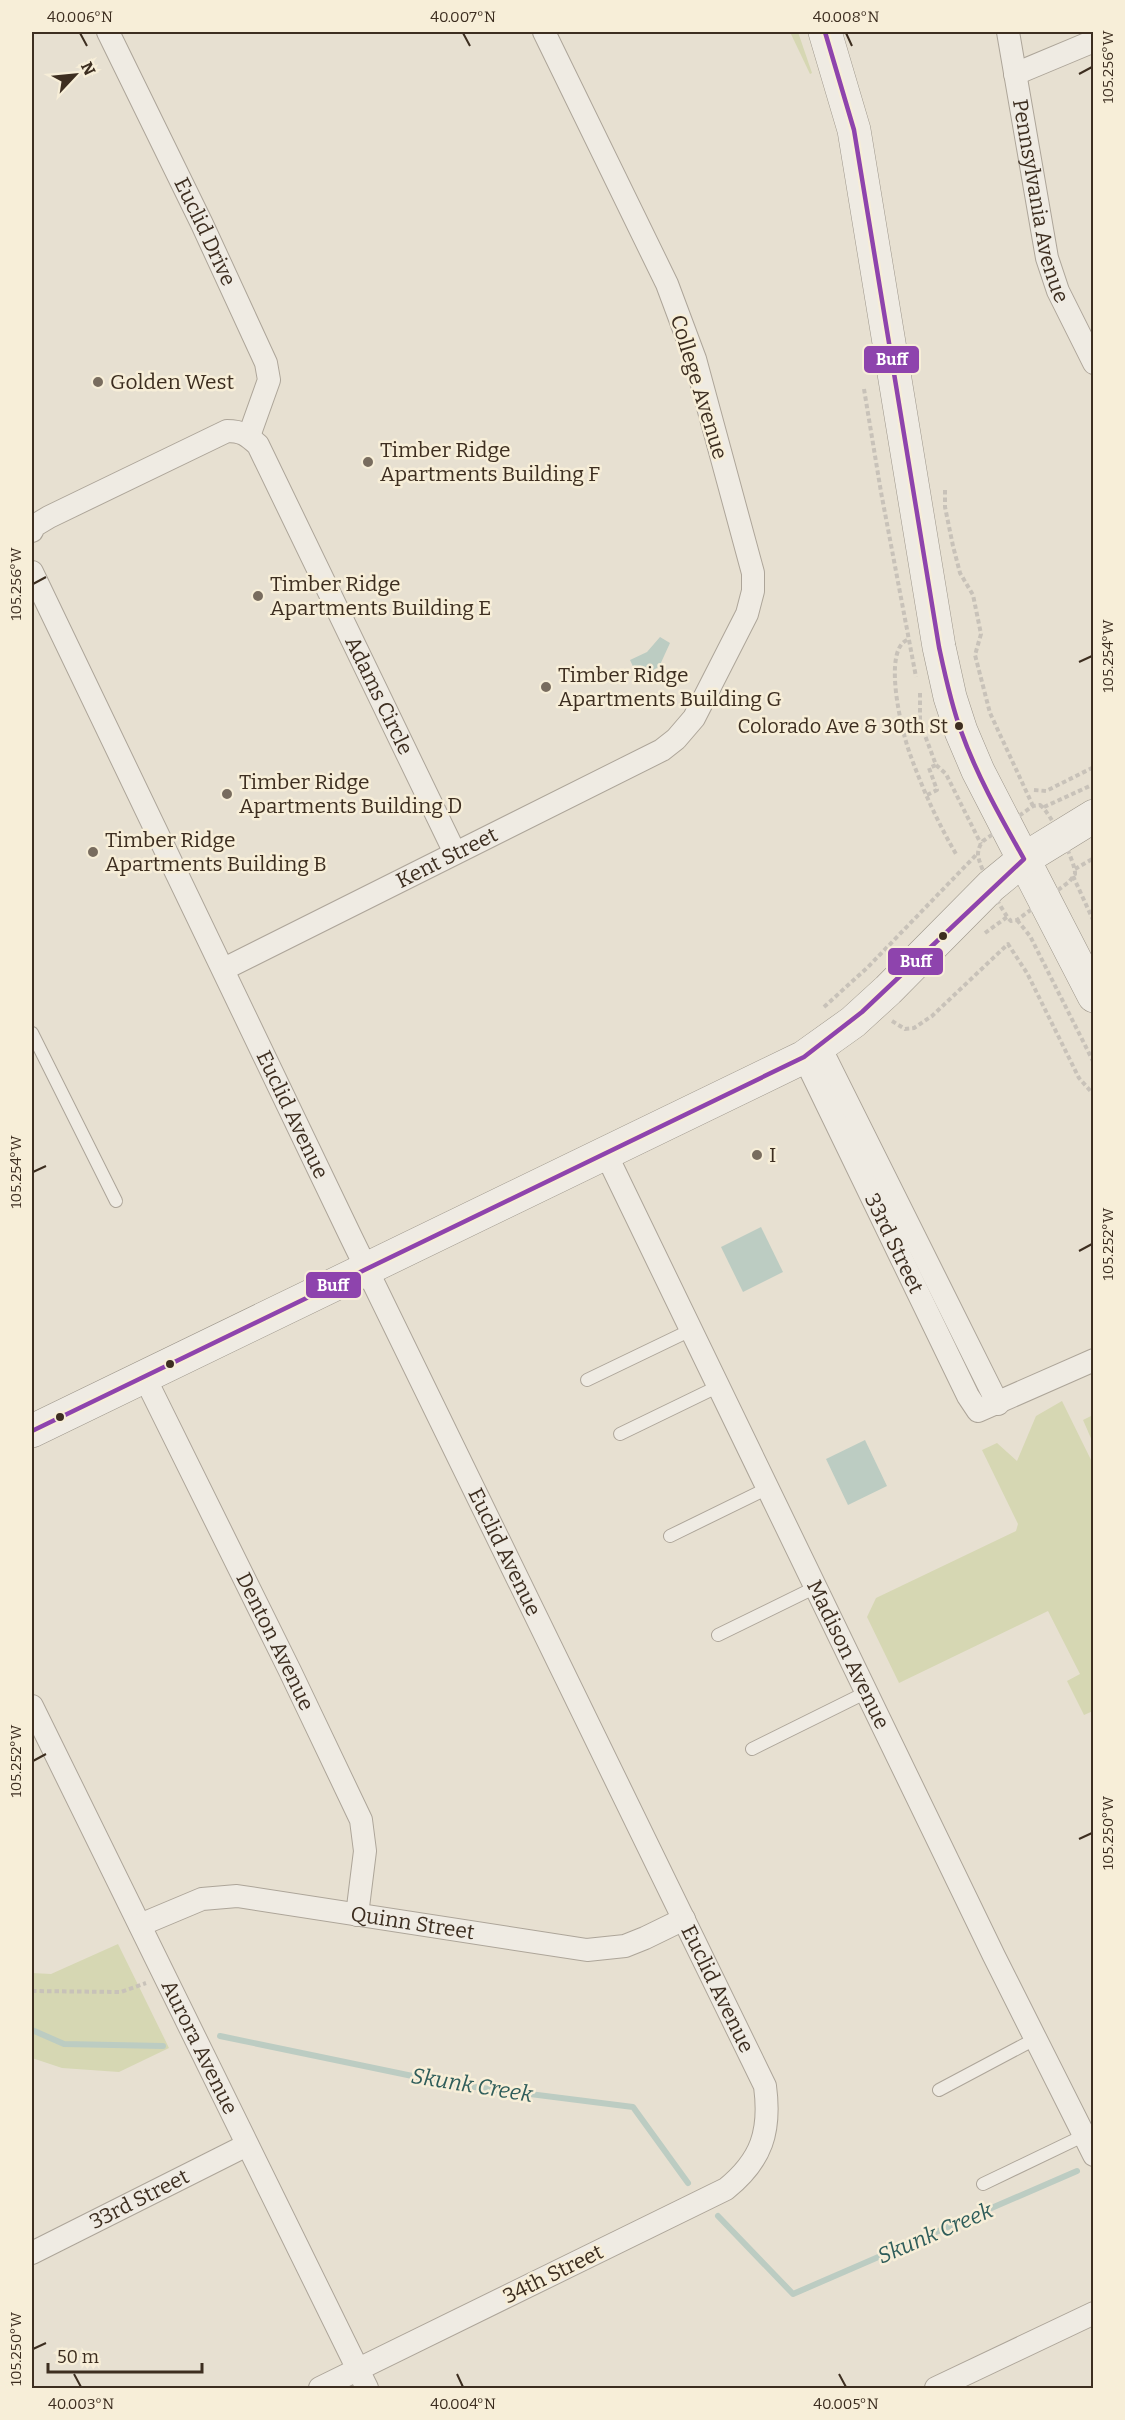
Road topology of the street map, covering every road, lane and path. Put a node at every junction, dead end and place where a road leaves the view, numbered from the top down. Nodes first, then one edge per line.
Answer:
1 (108, 32) edge
2 (544, 32) edge
3 (825, 32) edge
4 (1008, 32) edge
5 (1094, 41) edge
6 (1015, 74) junction
7 (1089, 341) edge
8 (1094, 363) edge
9 (864, 388) dead end
10 (249, 436) junction
11 (945, 490) dead end
12 (32, 531) edge
13 (32, 572) edge
14 (669, 745) joint
15 (936, 765) dead end
16 (1094, 767) edge
17 (1094, 784) edge
18 (1034, 790) dead end
19 (927, 795) junction
20 (1044, 807) junction
21 (1047, 812) dead end
22 (1094, 816) edge
23 (983, 841) dead end
24 (455, 853) junction
25 (978, 853) junction
26 (956, 854) dead end
27 (1094, 858) edge
28 (1024, 860) junction
29 (980, 862) dead end
30 (1073, 876) junction
31 (1069, 882) dead end
32 (1005, 914) dead end
33 (1022, 915) dead end
34 (1017, 920) junction
35 (1094, 922) edge
36 (224, 969) junction
37 (1094, 996) edge
38 (823, 1009) dead end
39 (892, 1020) dead end
40 (32, 1033) edge
41 (812, 1052) junction
42 (1094, 1063) edge
43 (1094, 1095) edge
44 (606, 1154) junction
45 (116, 1201) dead end
46 (367, 1269) junction
47 (691, 1330) junction
48 (1094, 1360) edge
49 (144, 1376) junction
50 (587, 1380) dead end
51 (719, 1386) junction
52 (32, 1431) edge
53 (620, 1434) dead end
54 (768, 1488) junction
55 (670, 1536) dead end
56 (816, 1587) junction
57 (718, 1635) dead end
58 (867, 1692) junction
59 (32, 1706) edge
60 (752, 1749) dead end
61 (357, 1916) junction
62 (684, 1918) junction
63 (140, 1925) junction
64 (164, 1976) junction
65 (32, 1991) edge
66 (1035, 2039) junction
67 (939, 2090) dead end
68 (765, 2136) joint
69 (247, 2145) junction
70 (1088, 2146) edge
71 (983, 2184) dead end
72 (32, 2253) edge
73 (1094, 2313) edge
74 (363, 2379) edge
75 (320, 2388) edge
76 (936, 2388) edge

1 - 10 street, Euclid Drive
2 - 14 street, College Avenue
3 - 28 main road
4 - 6 street, Pennsylvania Avenue
5 - 6 street
6 - 7 street, Pennsylvania Avenue
7 - 8 street, Pennsylvania Avenue
9 - 19 path
10 - 12 street
10 - 24 street, Adams Circle
11 - 20 path
13 - 36 street
14 - 24 street, Kent Street
15 - 19 path
16 - 18 path
17 - 20 path
19 - 26 path
20 - 21 path
22 - 28 main road
23 - 25 path
24 - 36 street, Kent Street
25 - 29 path
25 - 38 path
27 - 30 path
28 - 37 main road
28 - 41 main road
30 - 31 path
30 - 35 path
32 - 34 path
33 - 34 path
34 - 42 path
36 - 46 street, Euclid Avenue
39 - 43 path
40 - 45 lane
41 - 44 main road
41 - 48 street, 33rd Street
44 - 46 main road
44 - 47 street, Madison Avenue
46 - 49 main road
46 - 62 street, Euclid Avenue
47 - 50 lane
47 - 51 street, Madison Avenue
49 - 52 main road
49 - 61 street, Denton Avenue
51 - 53 lane
51 - 54 street, Madison Avenue
54 - 55 lane
54 - 56 street, Madison Avenue
56 - 57 lane
56 - 58 street, Madison Avenue
58 - 60 lane
58 - 66 street, Madison Avenue
59 - 63 street, Aurora Avenue
61 - 62 street, Quinn Street
61 - 63 street, Quinn Street
62 - 68 street, Euclid Avenue
63 - 64 street, Aurora Avenue
64 - 65 path
64 - 69 street, Aurora Avenue
66 - 67 lane
66 - 70 street, Madison Avenue
68 - 74 street, 34th Street
69 - 72 street, 33rd Street
69 - 74 street, Aurora Avenue
70 - 71 lane
73 - 76 street
74 - 75 street, 34th Street

